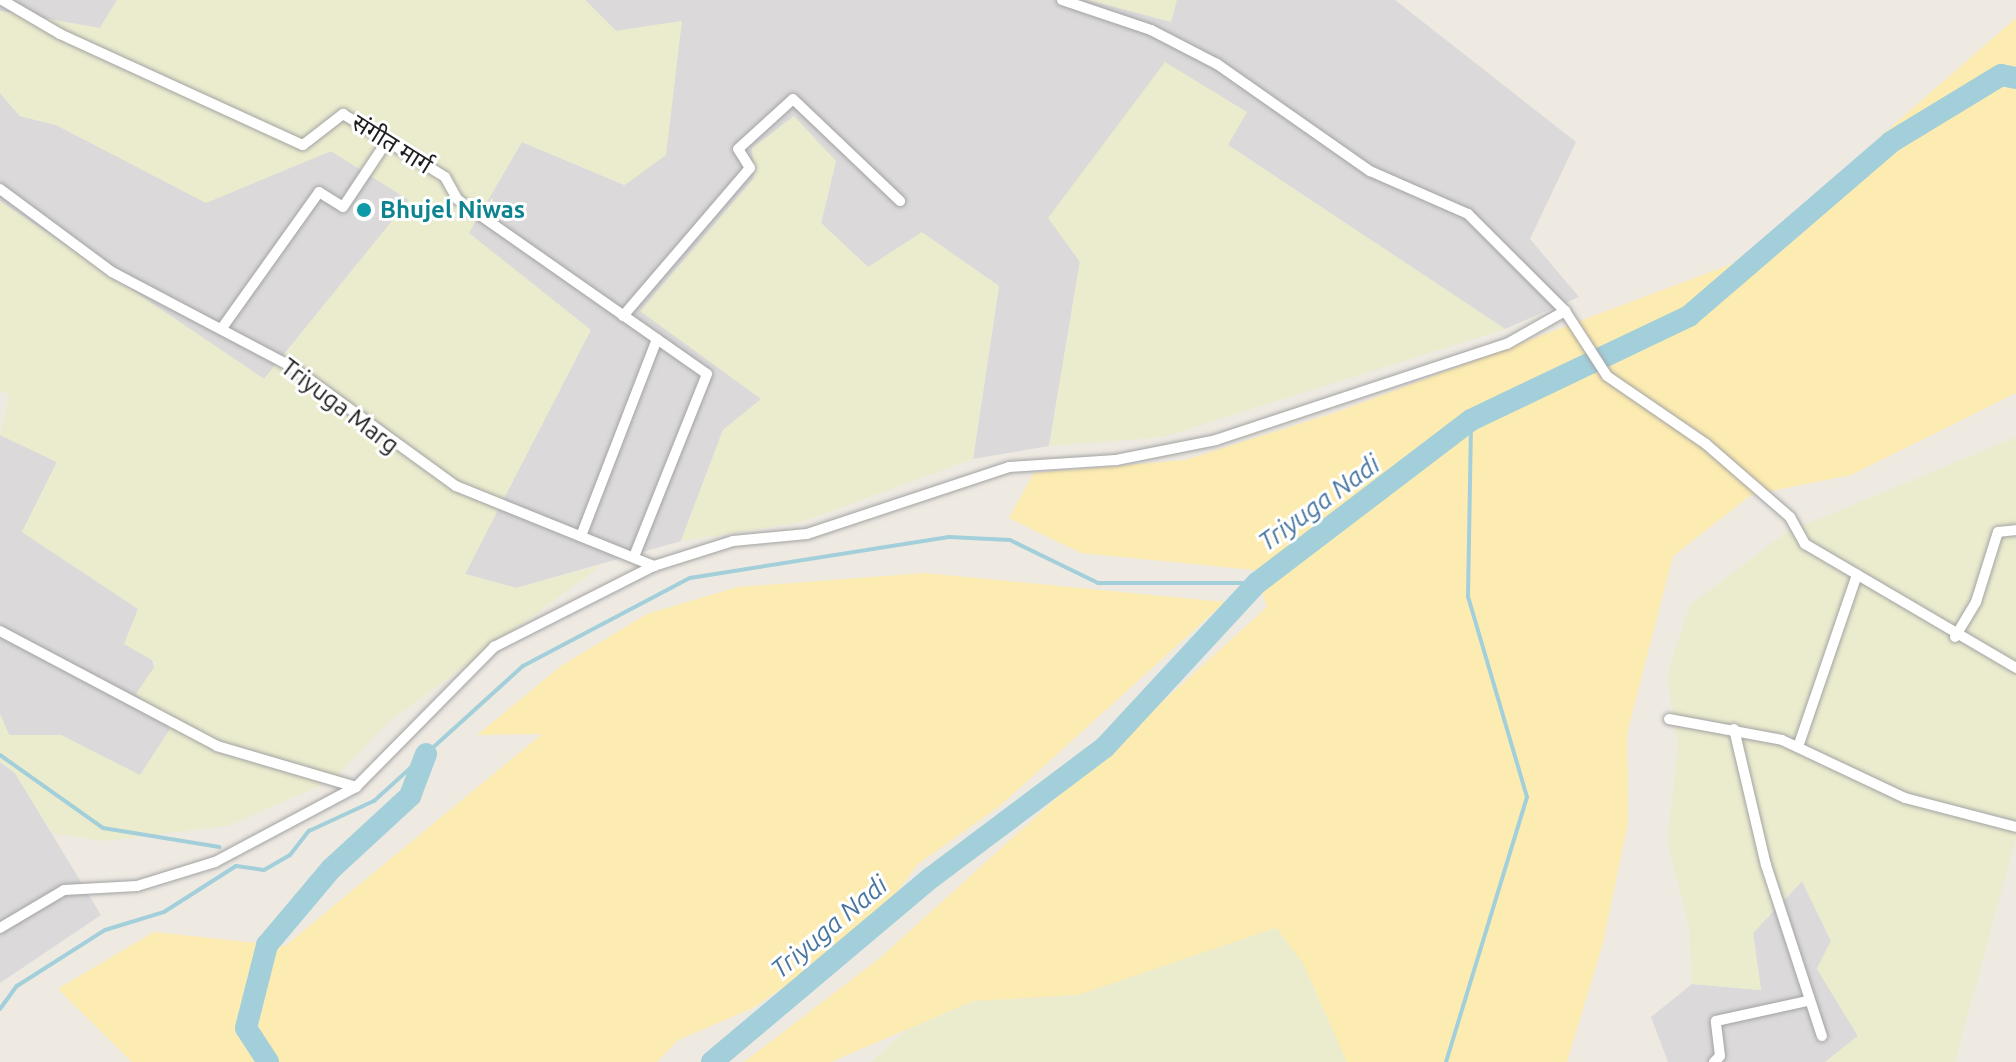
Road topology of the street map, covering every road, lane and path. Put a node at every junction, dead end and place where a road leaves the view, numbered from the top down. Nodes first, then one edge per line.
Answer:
1 (2, 0) edge
2 (1062, 0) edge
3 (387, 141) junction
4 (0, 189) edge
5 (900, 201) dead end
6 (1565, 311) junction
7 (623, 316) junction
8 (222, 328) junction
9 (657, 339) junction
10 (2016, 530) edge
11 (581, 536) junction
12 (635, 554) junction
13 (654, 566) junction
14 (1857, 575) junction
15 (0, 631) edge
16 (1955, 637) junction
17 (2016, 668) edge
18 (1669, 719) dead end
19 (1734, 729) junction
20 (1798, 747) junction
21 (356, 787) junction
22 (2016, 827) edge
23 (0, 928) edge
24 (1808, 1001) junction
25 (1822, 1036) dead end
26 (1714, 1062) edge

1 - 3 street, संगीत मार्ग
2 - 6 street
3 - 7 street, संगीत मार्ग
3 - 8 street
4 - 8 street, Triyuga Marg
5 - 7 street
6 - 13 street
6 - 14 street
7 - 9 street, संगीत मार्ग
8 - 11 street, Triyuga Marg
9 - 11 street
9 - 12 street, संगीत मार्ग
10 - 16 street
11 - 12 street, Triyuga Marg
12 - 13 street, Triyuga Marg
13 - 21 street
14 - 16 street
14 - 20 street
15 - 21 street
16 - 17 street
18 - 19 street
19 - 20 street
19 - 24 street
20 - 22 street
21 - 23 street
24 - 25 street
24 - 26 street

